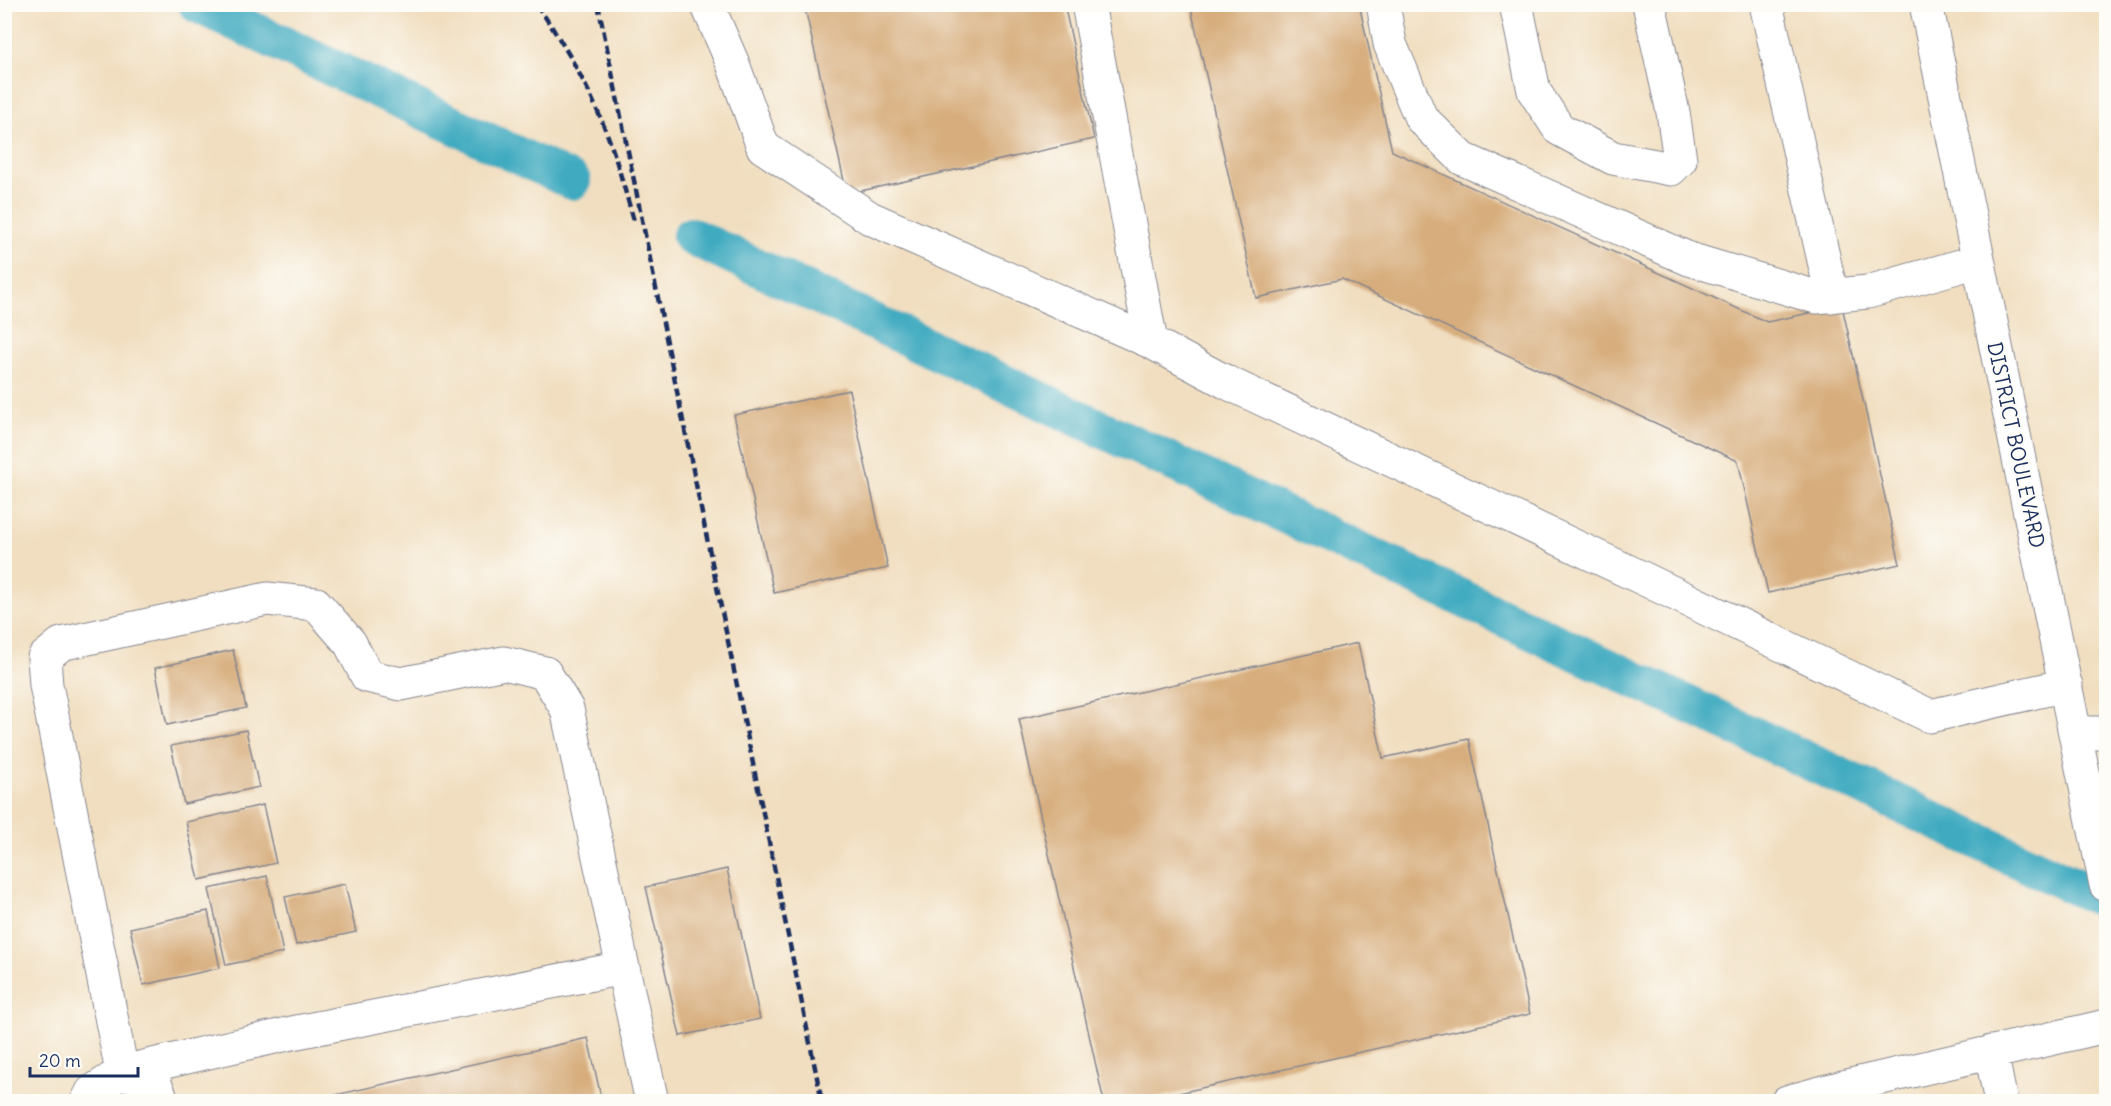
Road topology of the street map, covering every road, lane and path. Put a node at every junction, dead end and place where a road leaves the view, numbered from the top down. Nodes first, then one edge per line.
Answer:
1 (707, 4) edge
2 (1088, 4) edge
3 (1383, 4) edge
4 (1516, 4) edge
5 (1649, 4) edge
6 (1766, 4) edge
7 (1926, 4) edge
8 (1978, 261) junction
9 (1832, 296) junction
10 (1152, 342) junction
11 (2066, 685) junction
12 (2091, 733) edge
13 (2106, 885) edge
14 (623, 968) junction
15 (2106, 1026) edge
16 (1990, 1052) junction
17 (122, 1072) junction
18 (1852, 1093) edge
19 (87, 1101) edge
20 (163, 1101) edge
21 (652, 1101) edge
22 (1787, 1101) edge
23 (2001, 1101) edge

1 - 10 street
2 - 10 street
3 - 9 street
4 - 5 street
6 - 9 street
7 - 8 street, DISTRICT BOULEVARD
8 - 9 street
8 - 11 street, DISTRICT BOULEVARD
10 - 11 street
11 - 12 street, DISTRICT BOULEVARD
12 - 13 street, DISTRICT BOULEVARD
14 - 17 street
14 - 17 street
14 - 21 street
15 - 16 street
16 - 18 street
16 - 23 street
17 - 19 street
17 - 20 street
18 - 22 street

